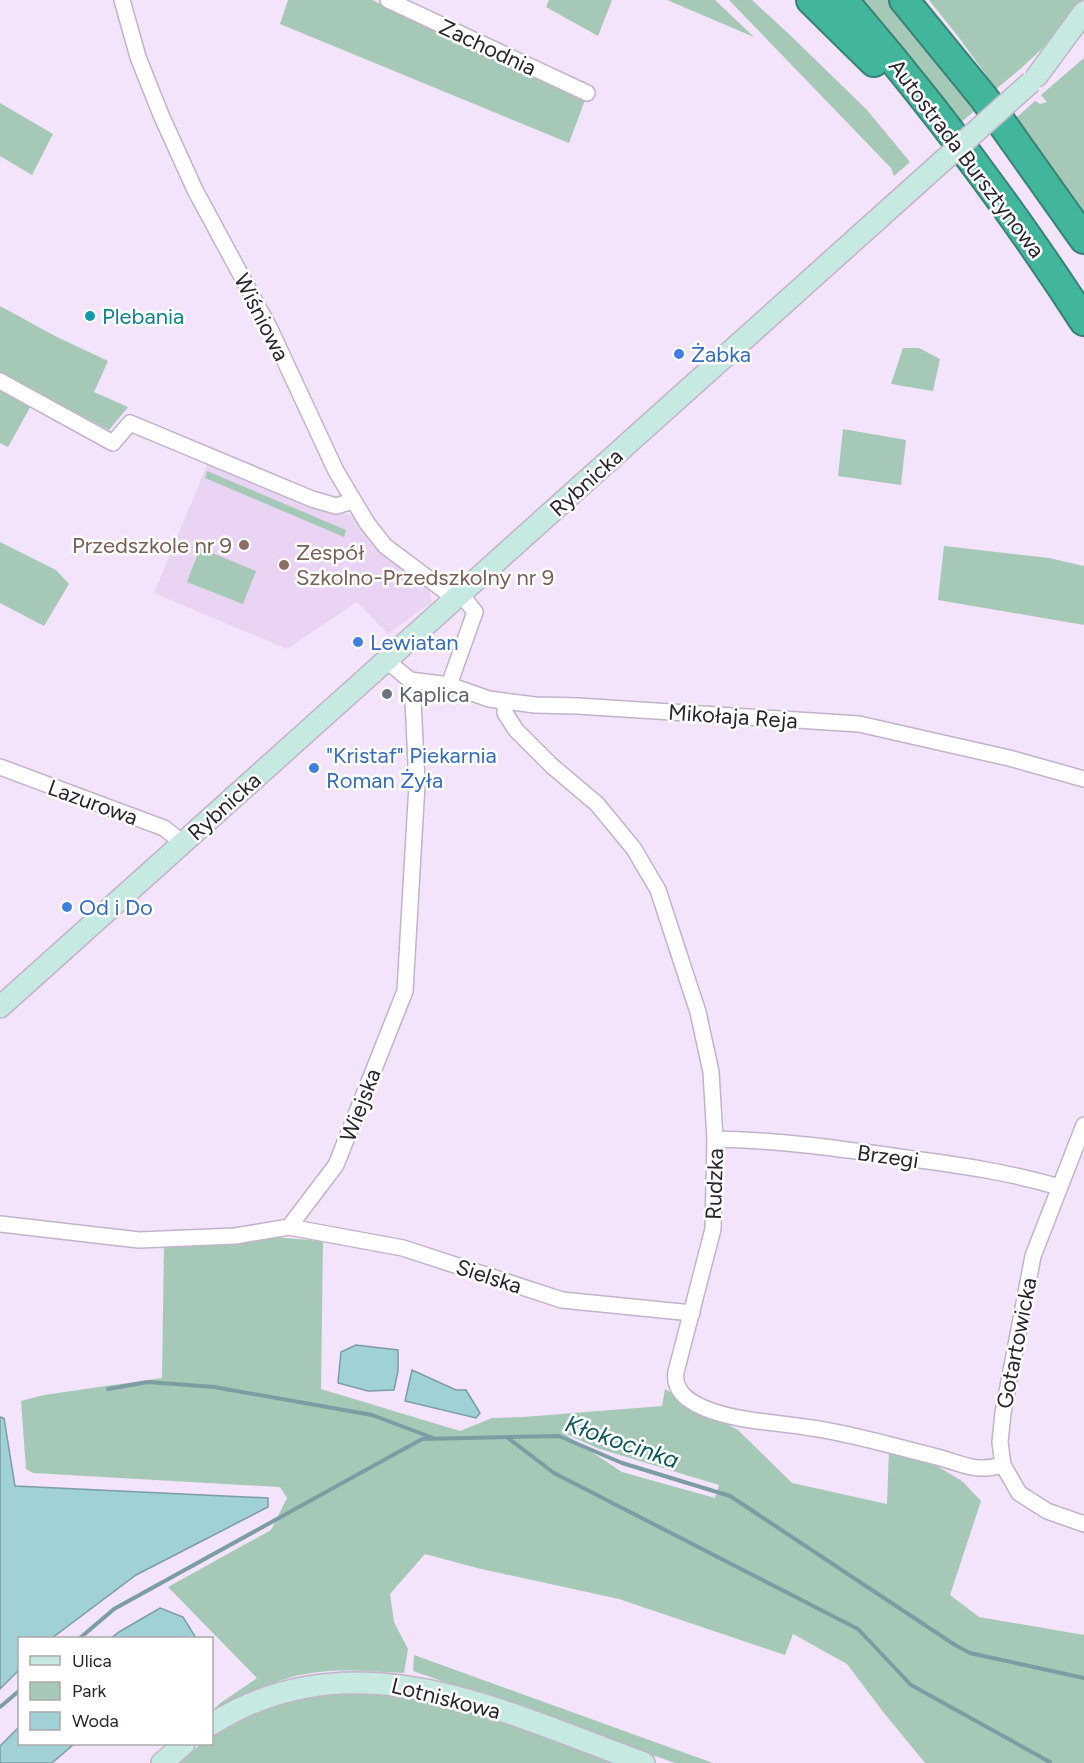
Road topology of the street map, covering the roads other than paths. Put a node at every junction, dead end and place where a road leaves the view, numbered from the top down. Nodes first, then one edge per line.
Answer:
1 (122, 0) edge
2 (388, 0) edge
3 (811, 0) edge
4 (843, 0) edge
5 (904, 0) edge
6 (1084, 12) edge
7 (1084, 37) edge
8 (1034, 79) junction
9 (587, 93) dead end
10 (973, 161) junction
11 (1084, 239) edge
12 (1084, 321) edge
13 (0, 381) edge
14 (353, 501) junction
15 (458, 597) junction
16 (387, 661) junction
17 (414, 681) junction
18 (450, 685) junction
19 (505, 702) junction
20 (0, 767) edge
21 (1084, 779) edge
22 (183, 843) junction
23 (0, 1007) edge
24 (1084, 1125) edge
25 (715, 1139) junction
26 (1059, 1187) junction
27 (0, 1224) edge
28 (289, 1227) junction
29 (692, 1313) junction
30 (1003, 1465) junction
31 (1084, 1524) edge
32 (213, 1724) edge
33 (182, 1745) edge
34 (162, 1763) edge
35 (644, 1763) edge

1 - 14 street, Wiśniowa
2 - 9 street, Zachodnia
3 - 10 highway
4 - 10 highway, Autostrada Bursztynowa
5 - 11 highway, Autostrada Bursztynowa
6 - 8 street, Rybnicka
7 - 8 street, Rybnicka
8 - 15 street, Rybnicka, bridge
10 - 12 highway, Autostrada Bursztynowa
13 - 14 street
14 - 15 street, Wiśniowa
15 - 16 street, Rybnicka
15 - 18 street
16 - 17 street, Mikołaja Reja
16 - 22 street, Rybnicka
17 - 18 street, Mikołaja Reja
17 - 28 street, Wiejska
18 - 19 street, Mikołaja Reja
19 - 21 street, Mikołaja Reja
19 - 25 street, Rudzka
20 - 22 street, Lazurowa
22 - 23 street, Rybnicka
24 - 26 street, Gotartowicka
25 - 26 street, Brzegi
25 - 29 street, Rudzka
26 - 30 street, Gotartowicka
27 - 28 street
28 - 29 street, Sielska
29 - 30 street, Rudzka
30 - 31 street, Gotartowicka
32 - 35 street, Lotniskowa
33 - 34 street

